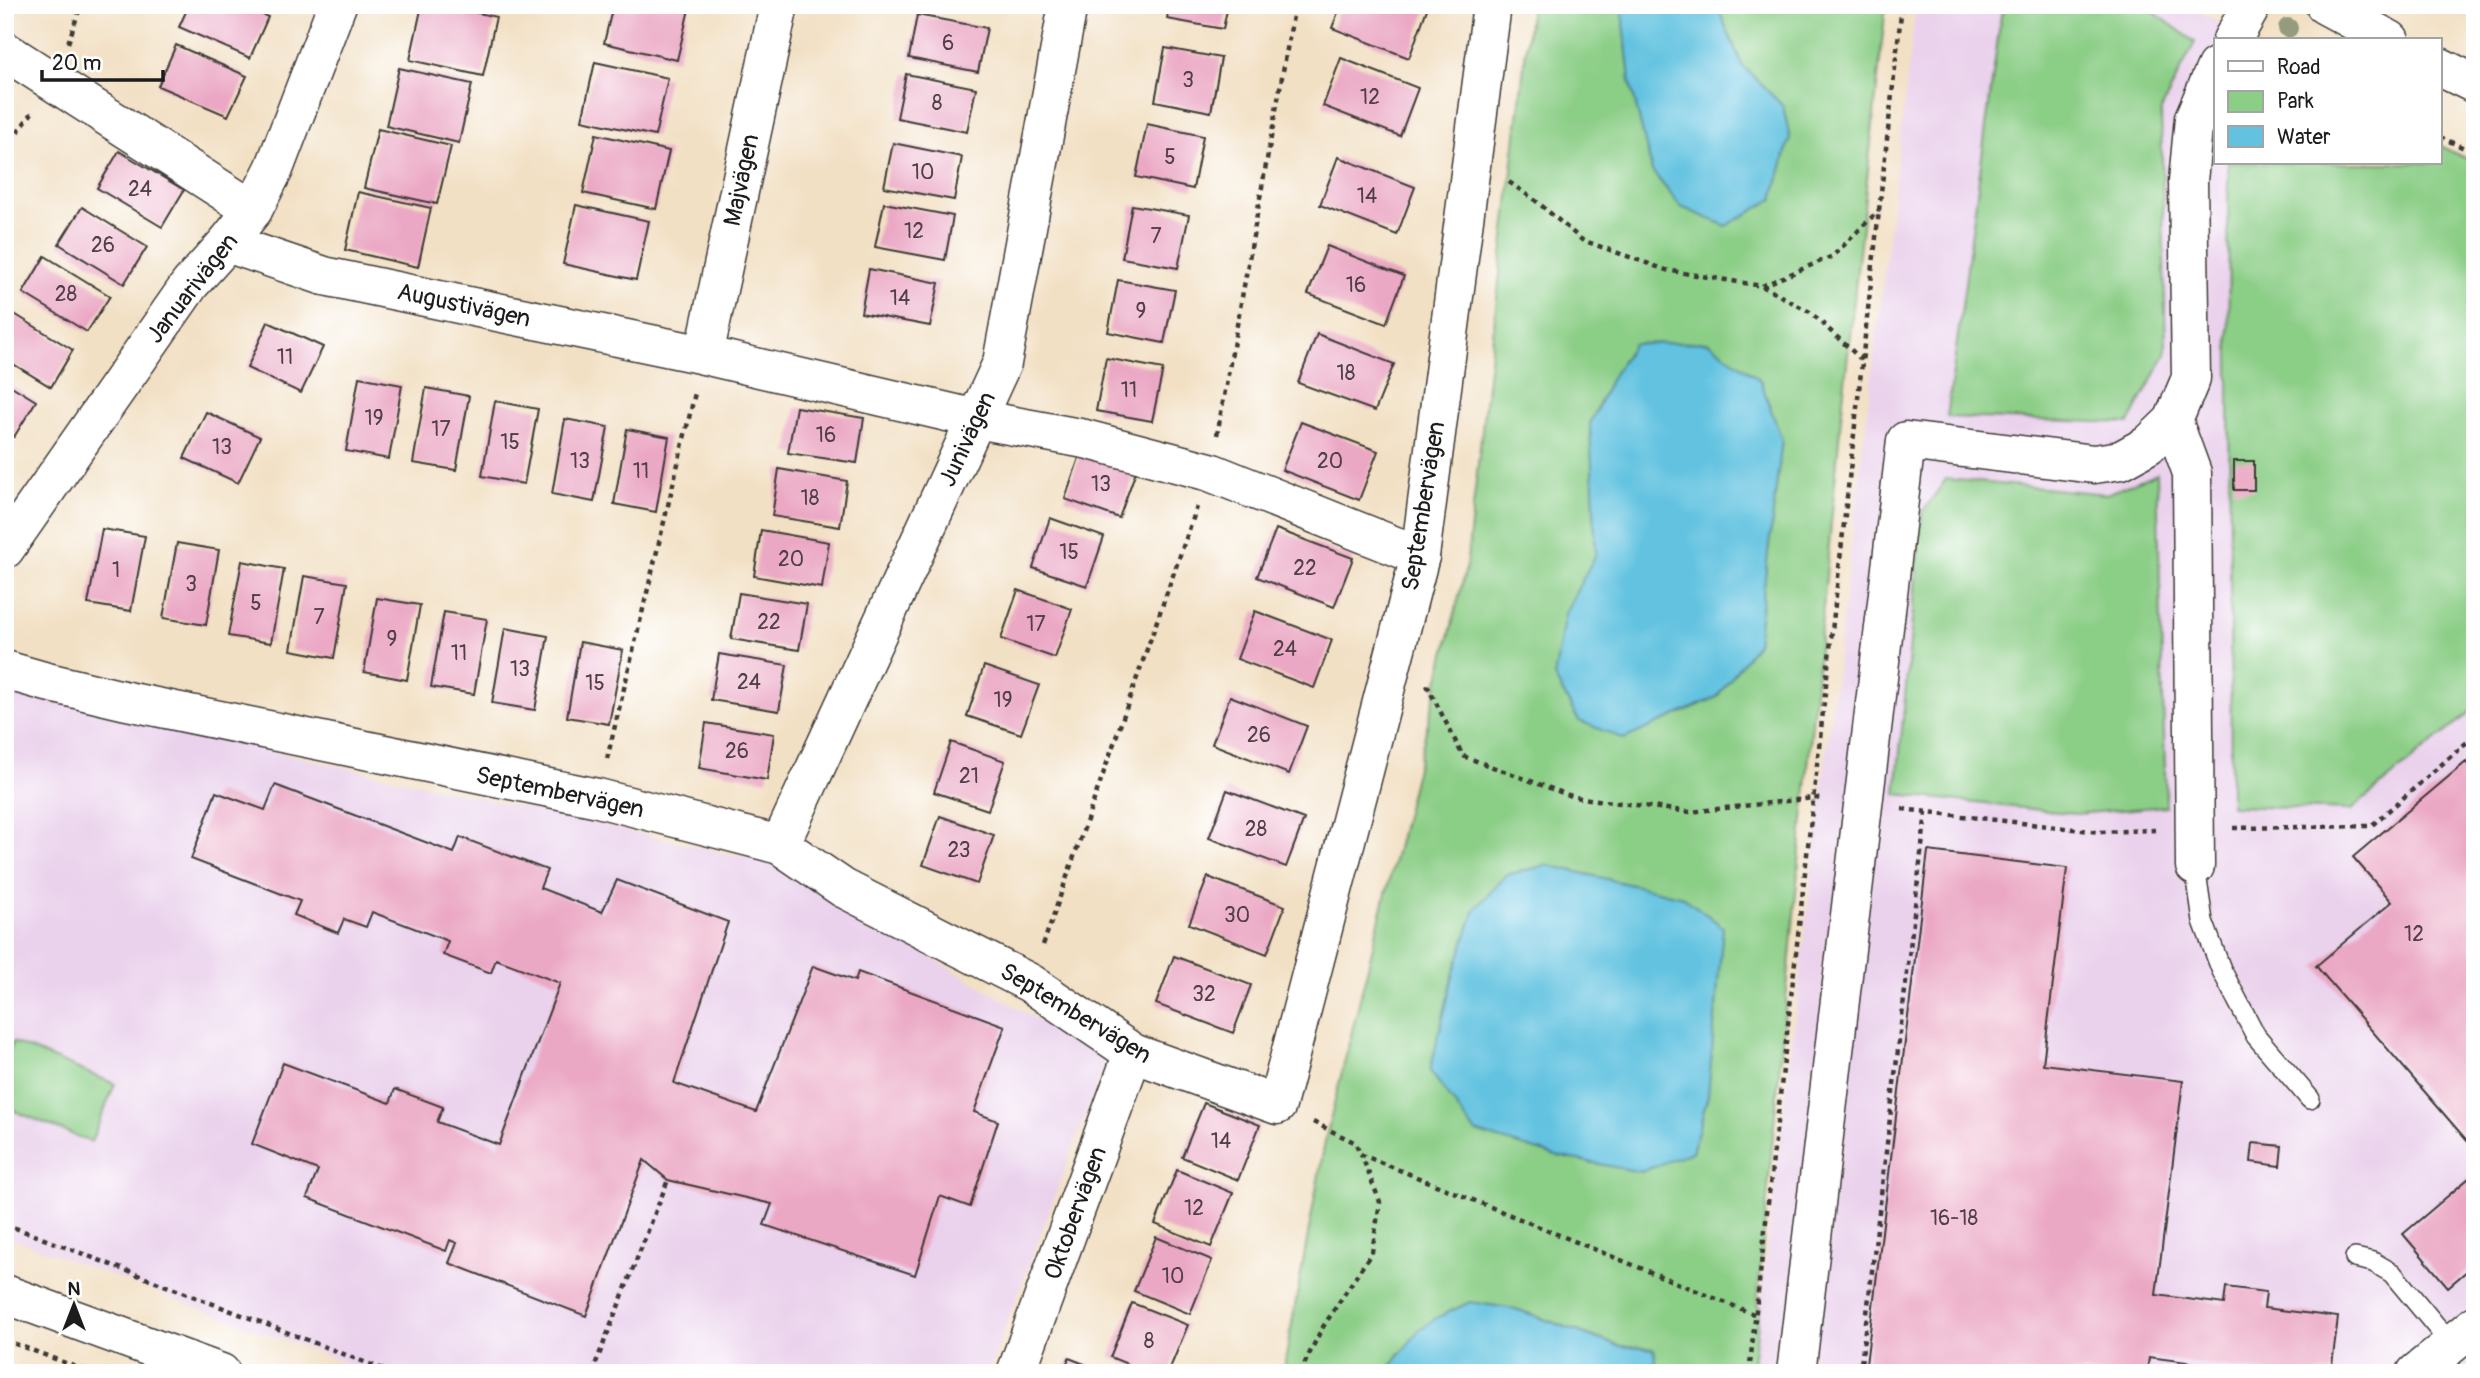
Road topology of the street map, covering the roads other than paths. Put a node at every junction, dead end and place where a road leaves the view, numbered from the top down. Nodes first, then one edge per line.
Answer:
1 (337, 5) edge
2 (779, 5) edge
3 (1068, 5) edge
4 (1492, 5) edge
5 (2252, 5) edge
6 (2325, 5) edge
7 (2233, 38) edge
8 (2386, 38) edge
9 (5, 51) edge
10 (2442, 68) edge
11 (2214, 72) edge
12 (2475, 84) edge
13 (253, 210) junction
14 (227, 243) junction
15 (704, 355) junction
16 (977, 419) junction
17 (2173, 421) junction
18 (5, 549) edge
19 (1420, 556) junction
20 (5, 670) edge
21 (780, 845) junction
22 (2195, 866) joint
23 (1133, 1053) junction
24 (2310, 1099) dead end
25 (2355, 1258) dead end
26 (5, 1294) edge
27 (2463, 1335) edge
28 (220, 1373) edge
29 (1016, 1373) edge
30 (1796, 1373) edge
31 (2416, 1373) edge

1 - 13 street, Januarivägen
2 - 15 street, Majvägen
3 - 16 street, Junivägen
4 - 19 street, Septembervägen
5 - 7 street
6 - 8 street
9 - 13 street
10 - 12 street
11 - 17 street
13 - 14 street, Januarivägen
14 - 15 street, Augustivägen
14 - 18 street, Januarivägen
15 - 16 street, Augustivägen
16 - 19 street, Augustivägen
16 - 21 street, Junivägen
17 - 22 street
17 - 30 street
19 - 23 street, Septembervägen
20 - 21 street, Septembervägen
21 - 23 street, Septembervägen
22 - 24 lane
23 - 29 street, Oktobervägen
25 - 27 lane
26 - 28 street
27 - 31 street

